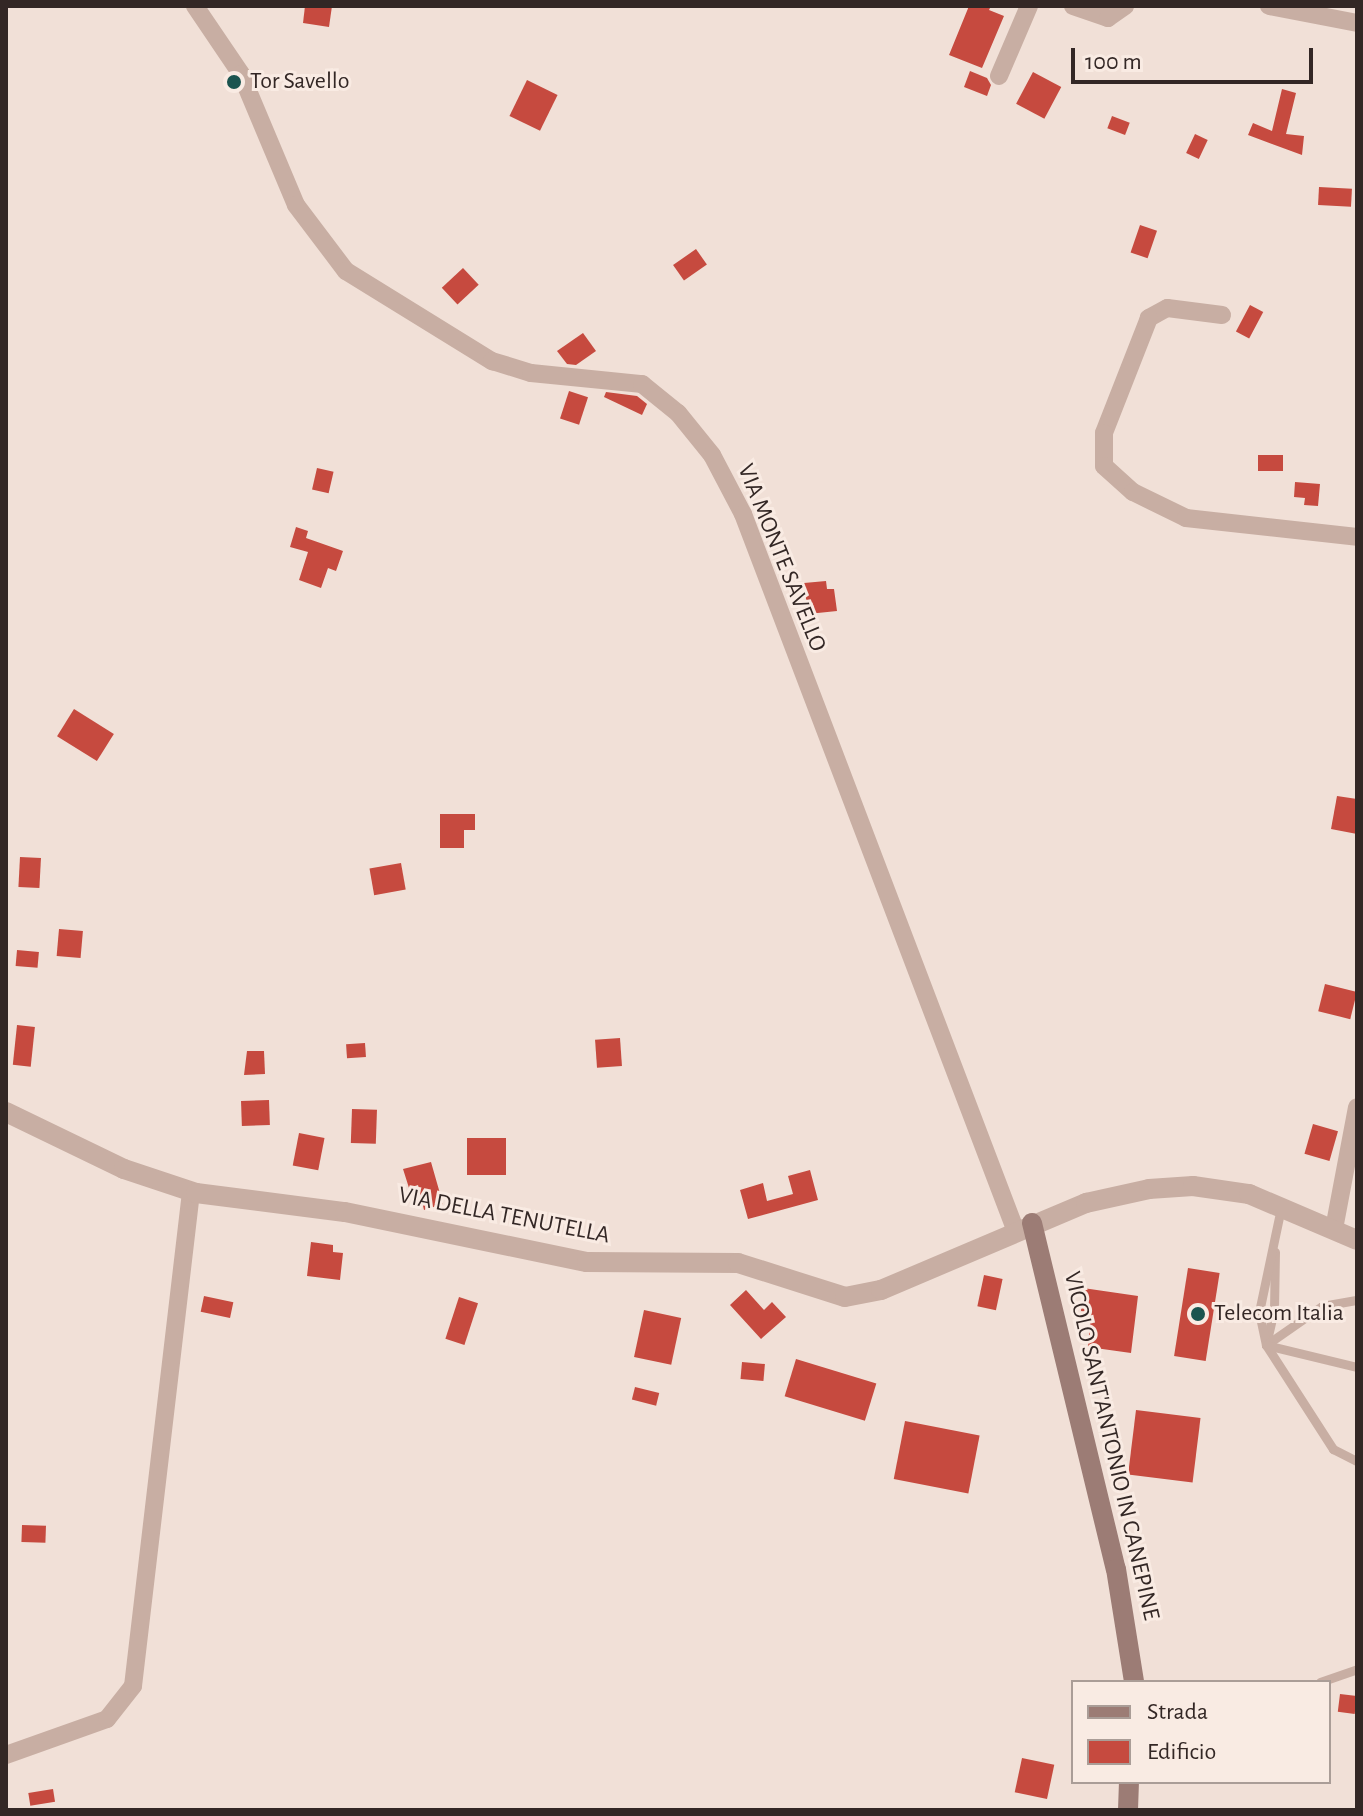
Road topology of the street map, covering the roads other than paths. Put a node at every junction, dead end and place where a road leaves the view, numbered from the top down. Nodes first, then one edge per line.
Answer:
1 (195, 6) edge
2 (1029, 6) edge
3 (1073, 6) edge
4 (1125, 6) edge
5 (1269, 6) edge
6 (1357, 23) edge
7 (999, 76) dead end
8 (1222, 315) dead end
9 (1357, 537) edge
10 (1357, 1107) edge
11 (6, 1112) edge
12 (191, 1192) junction
13 (1280, 1210) junction
14 (1023, 1226) junction
15 (1334, 1229) junction
16 (1357, 1240) edge
17 (1275, 1252) junction
18 (1357, 1300) edge
19 (1266, 1345) junction
20 (1357, 1367) edge
21 (1357, 1461) edge
22 (1357, 1669) edge
23 (1134, 1680) edge
24 (1326, 1680) edge
25 (6, 1755) edge
26 (1129, 1784) edge
27 (1128, 1810) edge

1 - 14 street, VIA MONTE SAVELLO
2 - 7 street
3 - 4 street
5 - 6 street
8 - 9 street
10 - 15 street
11 - 12 street, VIA DELLA TENUTELLA
12 - 14 street, VIA DELLA TENUTELLA
12 - 25 street
13 - 14 street, VIA DELLA TENUTELLA
13 - 15 street, VIA DELLA TENUTELLA
13 - 17 lane
14 - 23 main road, VICOLO SANT'ANTONIO IN CANEPINE
15 - 16 street, VIA DELLA TENUTELLA
17 - 19 lane
17 - 19 lane
18 - 19 lane
19 - 20 lane
19 - 21 lane
22 - 24 lane
26 - 27 main road

